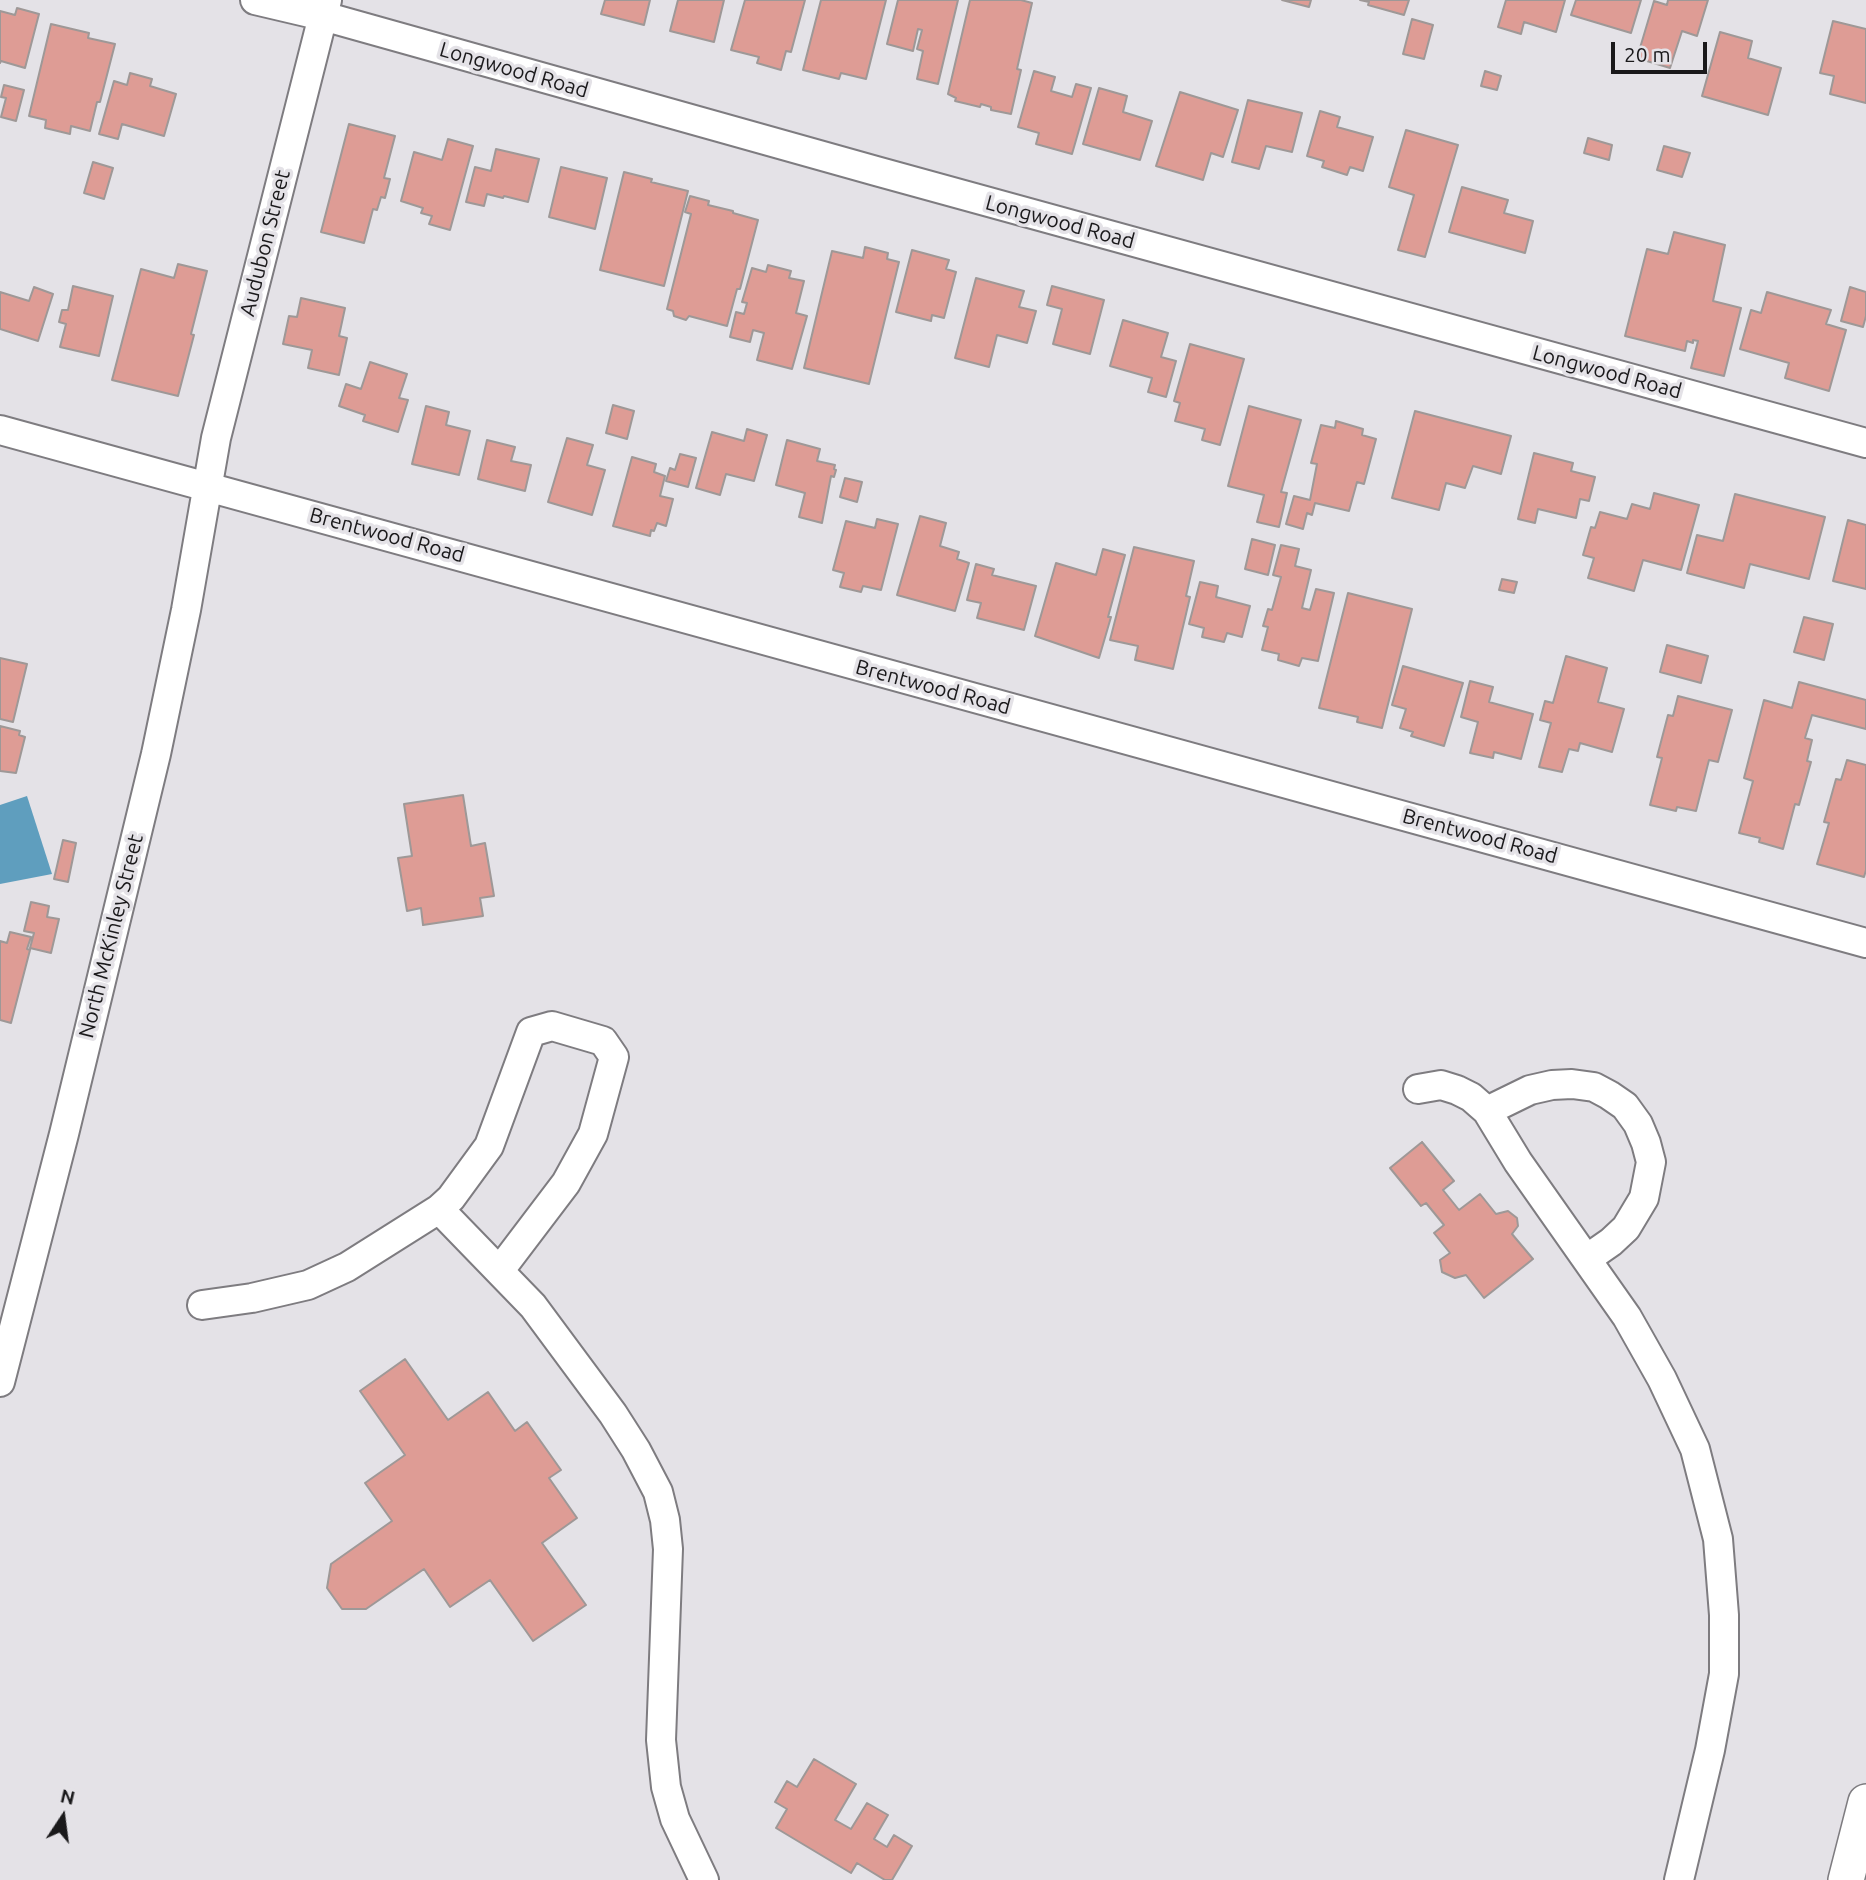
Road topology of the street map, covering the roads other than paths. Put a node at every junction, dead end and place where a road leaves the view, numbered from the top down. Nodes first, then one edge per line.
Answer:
1 (255, 0) edge
2 (325, 8) edge
3 (0, 430) edge
4 (1866, 443) edge
5 (206, 486) junction
6 (1866, 943) edge
7 (1418, 1089) dead end
8 (1487, 1111) junction
9 (439, 1209) junction
10 (1588, 1258) junction
11 (500, 1270) junction
12 (202, 1305) dead end
13 (0, 1382) edge
14 (1866, 1802) edge
15 (704, 1880) edge
16 (1679, 1880) edge
17 (1846, 1880) edge

1 - 2 street, Longwood Road
2 - 4 street, Longwood Road
2 - 5 street, Audubon Street
3 - 5 street, Brentwood Road
5 - 6 street, Brentwood Road
5 - 13 street, North McKinley Street
7 - 8 street
8 - 10 street
8 - 10 street
9 - 11 street
9 - 11 street
9 - 12 street
10 - 16 street
11 - 15 street
14 - 17 street

